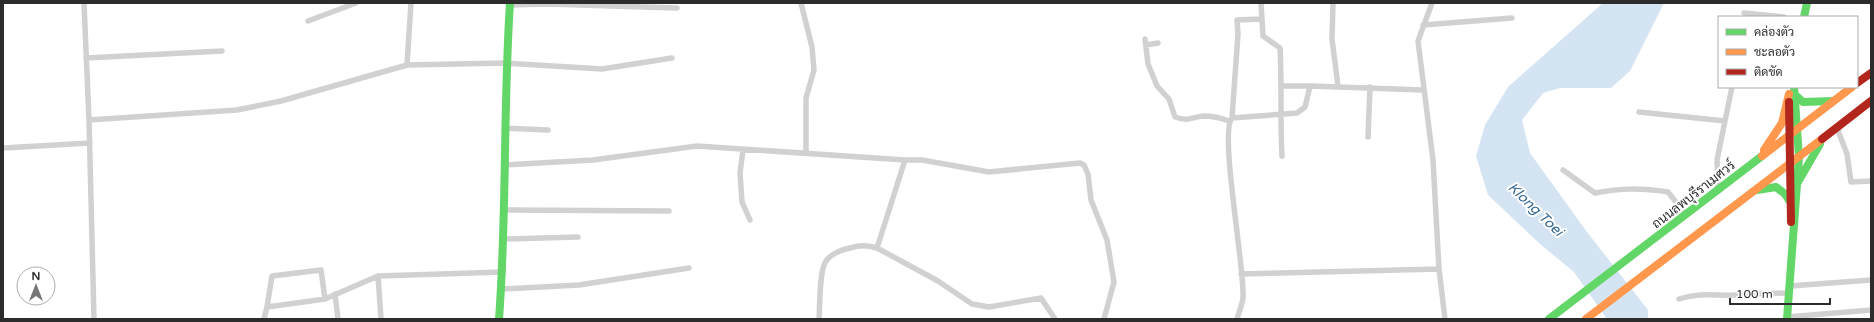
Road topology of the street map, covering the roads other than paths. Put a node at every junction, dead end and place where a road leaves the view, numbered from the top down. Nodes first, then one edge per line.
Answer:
1 (84, 3) edge
2 (356, 3) edge
3 (411, 3) edge
4 (801, 3) edge
5 (1261, 3) edge
6 (1333, 3) edge
7 (1432, 3) edge
8 (1807, 3) edge
9 (510, 4) edge
10 (677, 8) dead end
11 (1744, 13) dead end
12 (1774, 16) edge
13 (1804, 16) edge
14 (1512, 18) dead end
15 (1262, 19) junction
16 (308, 21) dead end
17 (1424, 24) junction
18 (1158, 43) dead end
19 (222, 51) dead end
20 (86, 58) junction
21 (672, 58) dead end
22 (505, 63) junction
23 (407, 65) junction
24 (1871, 73) edge
25 (1858, 82) edge
26 (1282, 86) junction
27 (1310, 86) junction
28 (1338, 86) junction
29 (1370, 88) junction
30 (1732, 88) edge
31 (1851, 88) edge
32 (1423, 90) junction
33 (1792, 90) edge
34 (1833, 101) junction
35 (1871, 102) edge
36 (1639, 112) dead end
37 (1280, 115) junction
38 (89, 120) junction
39 (1231, 120) junction
40 (1725, 121) junction
41 (505, 128) junction
42 (1837, 128) junction
43 (548, 130) dead end
44 (1794, 132) junction
45 (1368, 137) dead end
46 (1823, 139) junction
47 (90, 143) junction
48 (3, 148) edge
49 (743, 150) junction
50 (806, 152) junction
51 (1282, 156) dead end
52 (1799, 157) junction
53 (1759, 158) junction
54 (905, 160) junction
55 (1790, 163) junction
56 (506, 165) junction
57 (1563, 170) dead end
58 (1871, 181) edge
59 (1798, 182) junction
60 (1718, 190) junction
61 (1754, 191) junction
62 (1790, 202) junction
63 (505, 210) junction
64 (669, 211) dead end
65 (1686, 214) junction
66 (750, 220) dead end
67 (578, 237) dead end
68 (504, 239) junction
69 (1794, 244) junction
70 (877, 248) junction
71 (689, 268) dead end
72 (1439, 269) junction
73 (503, 272) junction
74 (1241, 274) junction
75 (378, 276) junction
76 (1871, 280) edge
77 (502, 289) junction
78 (1790, 289) junction
79 (335, 294) junction
80 (325, 299) junction
81 (1679, 299) dead end
82 (267, 307) junction
83 (1871, 310) edge
84 (1553, 317) edge
85 (1787, 318) edge
86 (94, 319) edge
87 (264, 319) edge
88 (338, 319) edge
89 (381, 319) edge
90 (499, 319) edge
91 (819, 319) edge
92 (1055, 319) edge
93 (1104, 319) edge
94 (1238, 319) edge
95 (1445, 319) edge
96 (1586, 319) edge

1 - 20 street
2 - 16 street
3 - 23 street
4 - 50 street
5 - 15 street
6 - 28 street
7 - 17 street
8 - 13 main road
9 - 10 street
9 - 22 main road
11 - 12 street
14 - 17 street
15 - 26 street
15 - 39 street
17 - 32 street
18 - 39 street
19 - 20 street
20 - 38 street
21 - 22 street
22 - 23 street
22 - 41 main road
23 - 38 street
24 - 25 main road
26 - 27 street
26 - 37 street
27 - 28 street
27 - 37 street
28 - 29 street
29 - 32 street
29 - 45 street
30 - 40 street
31 - 34 main road, ถนนลพบุรีราเมศวร์
32 - 72 street
33 - 34 main road
33 - 44 main road
33 - 53 main road
34 - 44 main road, ถนนลพบุรีราเมศวร์
35 - 42 main road
36 - 40 street
37 - 39 street
37 - 51 street
38 - 47 street
39 - 74 street
40 - 60 street
41 - 43 street
41 - 56 main road
42 - 46 main road
42 - 58 street
44 - 52 main road
44 - 53 main road, ถนนลพบุรีราเมศวร์
44 - 55 main road
46 - 52 main road
46 - 59 main road
47 - 48 street
47 - 86 street
49 - 50 street
49 - 56 street
49 - 66 street
50 - 54 street
52 - 55 main road
52 - 59 main road
53 - 60 main road, ถนนลพบุรีราเมศวร์
54 - 70 street
54 - 93 street
55 - 61 main road
55 - 62 main road
56 - 63 main road
57 - 65 street
59 - 69 main road
60 - 65 main road, ถนนลพบุรีราเมศวร์
61 - 62 main road
61 - 96 main road
62 - 69 main road
63 - 64 street
63 - 68 main road
65 - 84 main road, ถนนลพบุรีราเมศวร์
67 - 68 street
68 - 73 main road
69 - 78 main road
70 - 91 street
70 - 92 street
71 - 77 street
72 - 74 street
72 - 95 street
73 - 75 street
73 - 77 main road
74 - 94 street
75 - 79 street
75 - 89 street
76 - 78 street
77 - 90 main road
78 - 81 street
78 - 85 main road
79 - 80 street
79 - 88 street
80 - 82 street
80 - 82 street
82 - 87 street
83 - 85 street

